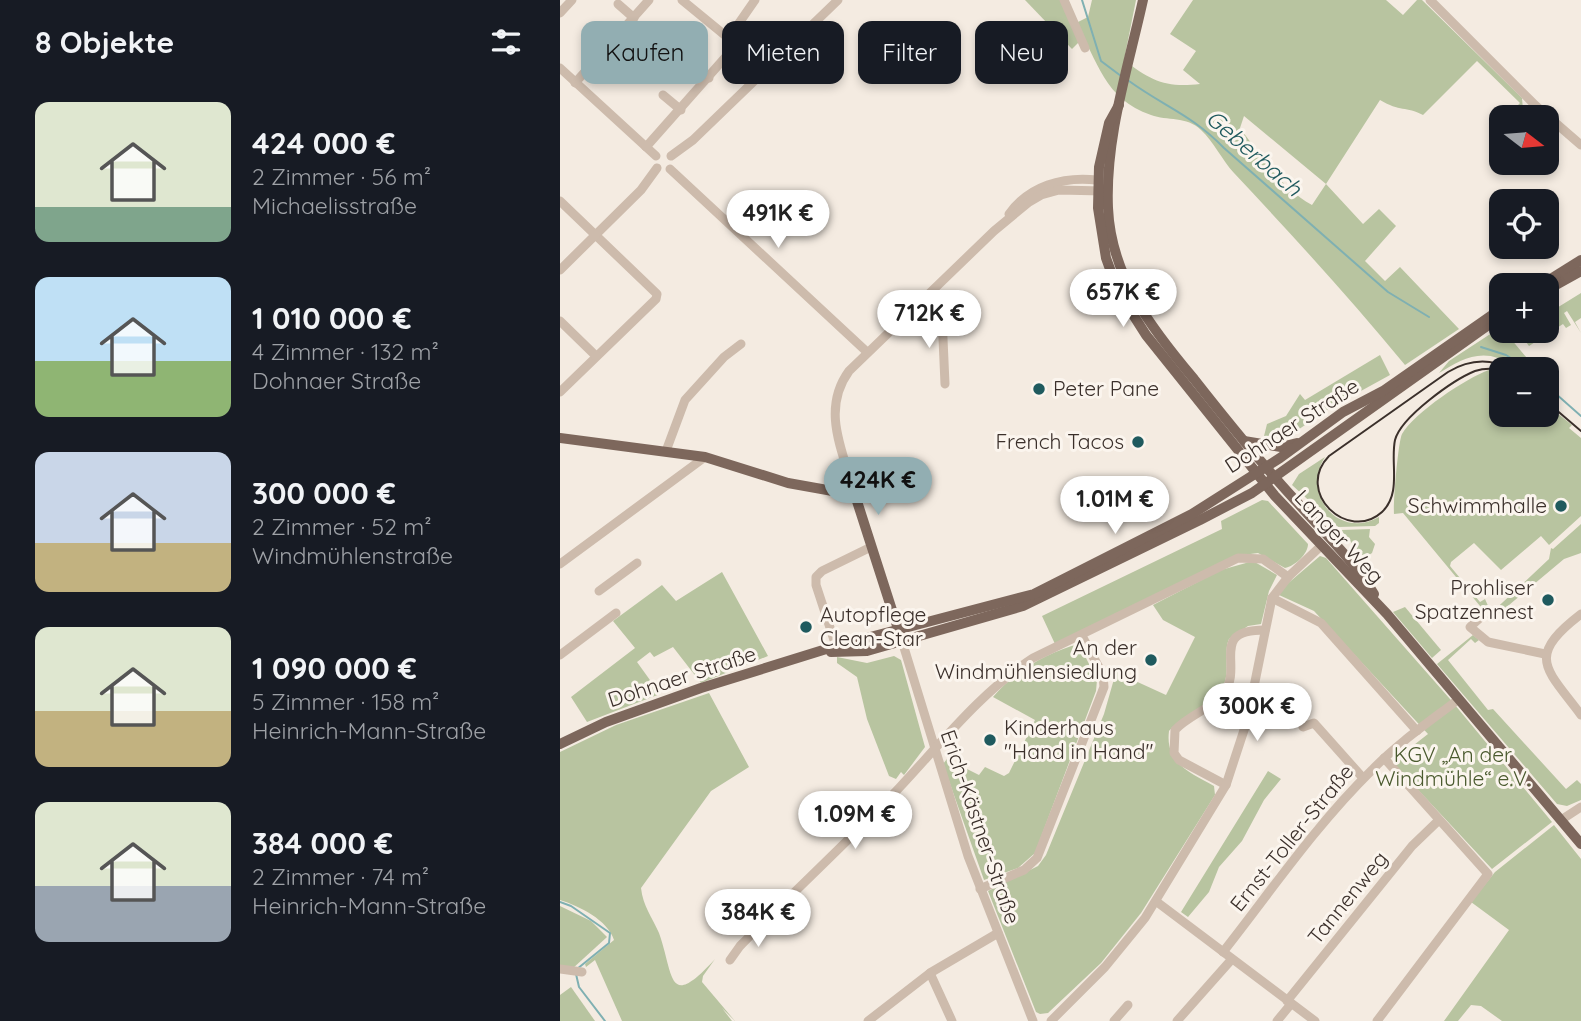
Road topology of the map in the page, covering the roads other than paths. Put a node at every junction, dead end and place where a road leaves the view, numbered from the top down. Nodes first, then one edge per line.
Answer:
1 (572, 0) edge
2 (649, 0) edge
3 (682, 0) edge
4 (755, 0) edge
5 (838, 0) edge
6 (1064, 0) edge
7 (1143, 0) edge
8 (1430, 0) edge
9 (618, 4) dead end
10 (560, 13) edge
11 (634, 18) junction
12 (632, 21) edge
13 (740, 21) edge
14 (816, 21) edge
15 (722, 30) edge
16 (1085, 48) dead end
17 (722, 62) edge
18 (560, 68) edge
19 (581, 77) edge
20 (709, 78) joint
21 (575, 83) junction
22 (751, 84) edge
23 (663, 95) dead end
24 (681, 110) junction
25 (1581, 145) edge
26 (646, 147) junction
27 (656, 156) junction
28 (671, 156) junction
29 (656, 168) junction
30 (670, 169) junction
31 (1103, 186) junction
32 (560, 201) edge
33 (595, 236) junction
34 (1581, 260) edge
35 (560, 270) edge
36 (1581, 271) edge
37 (1559, 274) edge
38 (1559, 283) edge
39 (927, 296) junction
40 (1489, 317) edge
41 (560, 321) edge
42 (1489, 325) edge
43 (741, 344) dead end
44 (867, 352) junction
45 (596, 356) junction
46 (945, 384) dead end
47 (560, 392) edge
48 (560, 438) edge
49 (1244, 441) junction
50 (1303, 442) junction
51 (666, 451) junction
52 (705, 457) junction
53 (1261, 470) junction
54 (1270, 480) junction
55 (855, 495) junction
56 (1322, 545) junction
57 (871, 547) junction
58 (637, 563) dead end
59 (560, 564) edge
60 (1288, 577) junction
61 (599, 592) dead end
62 (1272, 598) junction
63 (616, 613) dead end
64 (1387, 614) junction
65 (1581, 614) edge
66 (1480, 618) dead end
67 (1265, 630) junction
68 (900, 635) junction
69 (1082, 636) junction
70 (836, 646) junction
71 (818, 653) junction
72 (1545, 654) junction
73 (560, 655) edge
74 (1459, 699) junction
75 (1581, 715) edge
76 (1303, 727) dead end
77 (1417, 731) junction
78 (560, 744) edge
79 (933, 747) junction
80 (1384, 758) junction
81 (1363, 778) junction
82 (1226, 785) junction
83 (1581, 807) edge
84 (1439, 820) junction
85 (1561, 820) junction
86 (1581, 844) edge
87 (980, 889) junction
88 (1157, 902) junction
89 (998, 933) junction
90 (1223, 952) junction
91 (1232, 959) junction
92 (730, 960) dead end
93 (560, 969) edge
94 (577, 971) dead end
95 (930, 973) junction
96 (1289, 1003) junction
97 (1128, 1005) dead end
98 (868, 1021) edge
99 (952, 1021) edge
100 (1033, 1021) edge
101 (1051, 1021) edge
102 (1114, 1021) edge
103 (1177, 1021) edge
104 (1277, 1021) edge
105 (1314, 1021) edge
106 (1377, 1021) edge

1 - 10 street
2 - 11 street
3 - 15 street
4 - 13 street
5 - 14 street
6 - 16 street
7 - 31 main road
8 - 25 street
9 - 11 street
11 - 12 street
17 - 20 street
18 - 21 street
19 - 21 street
20 - 24 street
21 - 26 street
22 - 28 street
23 - 24 street
24 - 26 street
26 - 27 street
27 - 28 street
27 - 29 street
28 - 30 street
29 - 30 street
29 - 33 street
30 - 44 street
31 - 39 street
31 - 49 main road
31 - 53 main road
32 - 33 street
33 - 35 street
33 - 45 street
34 - 37 main road
36 - 38 main road
39 - 44 street
39 - 46 street
40 - 50 main road, Dohnaer Straße
41 - 45 street
42 - 54 main road, Dohnaer Straße
43 - 51 street
44 - 55 street
45 - 47 street
48 - 51 main road
49 - 50 main road
49 - 53 main road
50 - 53 main road, Dohnaer Straße
51 - 52 main road
52 - 55 main road
52 - 59 street
53 - 54 main road
53 - 68 main road, Dohnaer Straße
54 - 56 main road, Langer Weg
54 - 64 main road, Langer Weg
54 - 68 main road, Dohnaer Straße
55 - 57 main road
56 - 60 street
56 - 64 main road, Langer Weg
57 - 68 main road
57 - 70 street
58 - 61 street
60 - 62 street
60 - 69 street
62 - 67 street
62 - 77 street
63 - 73 street
64 - 74 main road, Langer Weg
65 - 72 street
66 - 72 street
67 - 82 street
67 - 82 street
68 - 70 main road, Dohnaer Straße
68 - 71 main road, Dohnaer Straße
68 - 79 street, Erich-Kästner-Straße
69 - 79 street
69 - 87 street
70 - 71 main road, Dohnaer Straße
71 - 78 main road, Dohnaer Straße
72 - 75 street
74 - 77 street, Ernst-Toller-Straße
74 - 85 main road, Langer Weg
76 - 81 street
77 - 80 street, Ernst-Toller-Straße
79 - 87 street, Erich-Kästner-Straße
79 - 92 street
80 - 81 street, Ernst-Toller-Straße
80 - 84 street
81 - 90 street, Ernst-Toller-Straße
82 - 88 street
83 - 85 street
84 - 96 street, Tannenweg
84 - 106 street
85 - 86 main road, Langer Weg
87 - 89 street, Erich-Kästner-Straße
88 - 90 street
88 - 101 street
89 - 95 street
89 - 100 street, Erich-Kästner-Straße
90 - 91 street
91 - 96 street
91 - 103 street
93 - 94 street
95 - 98 street
95 - 99 street
96 - 104 street, Tannenweg
96 - 105 street
97 - 102 street

